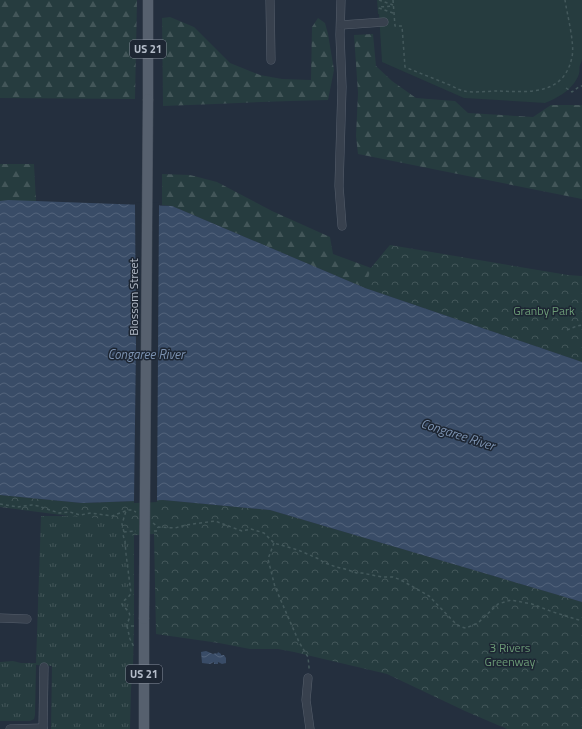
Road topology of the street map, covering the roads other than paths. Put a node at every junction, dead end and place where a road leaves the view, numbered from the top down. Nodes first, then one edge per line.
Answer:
1 (148, 0) edge
2 (270, 0) edge
3 (341, 0) edge
4 (384, 22) dead end
5 (340, 25) junction
6 (271, 60) dead end
7 (342, 226) dead end
8 (0, 618) edge
9 (27, 619) dead end
10 (44, 667) dead end
11 (308, 678) road end
12 (10, 729) edge
13 (43, 729) edge
14 (144, 729) edge
15 (310, 729) edge

1 - 14 main road, Blossom Street / US 21, bridge
2 - 6 street
3 - 5 street
4 - 5 street
5 - 7 street
8 - 9 street
10 - 13 street
11 - 15 street
12 - 13 street

